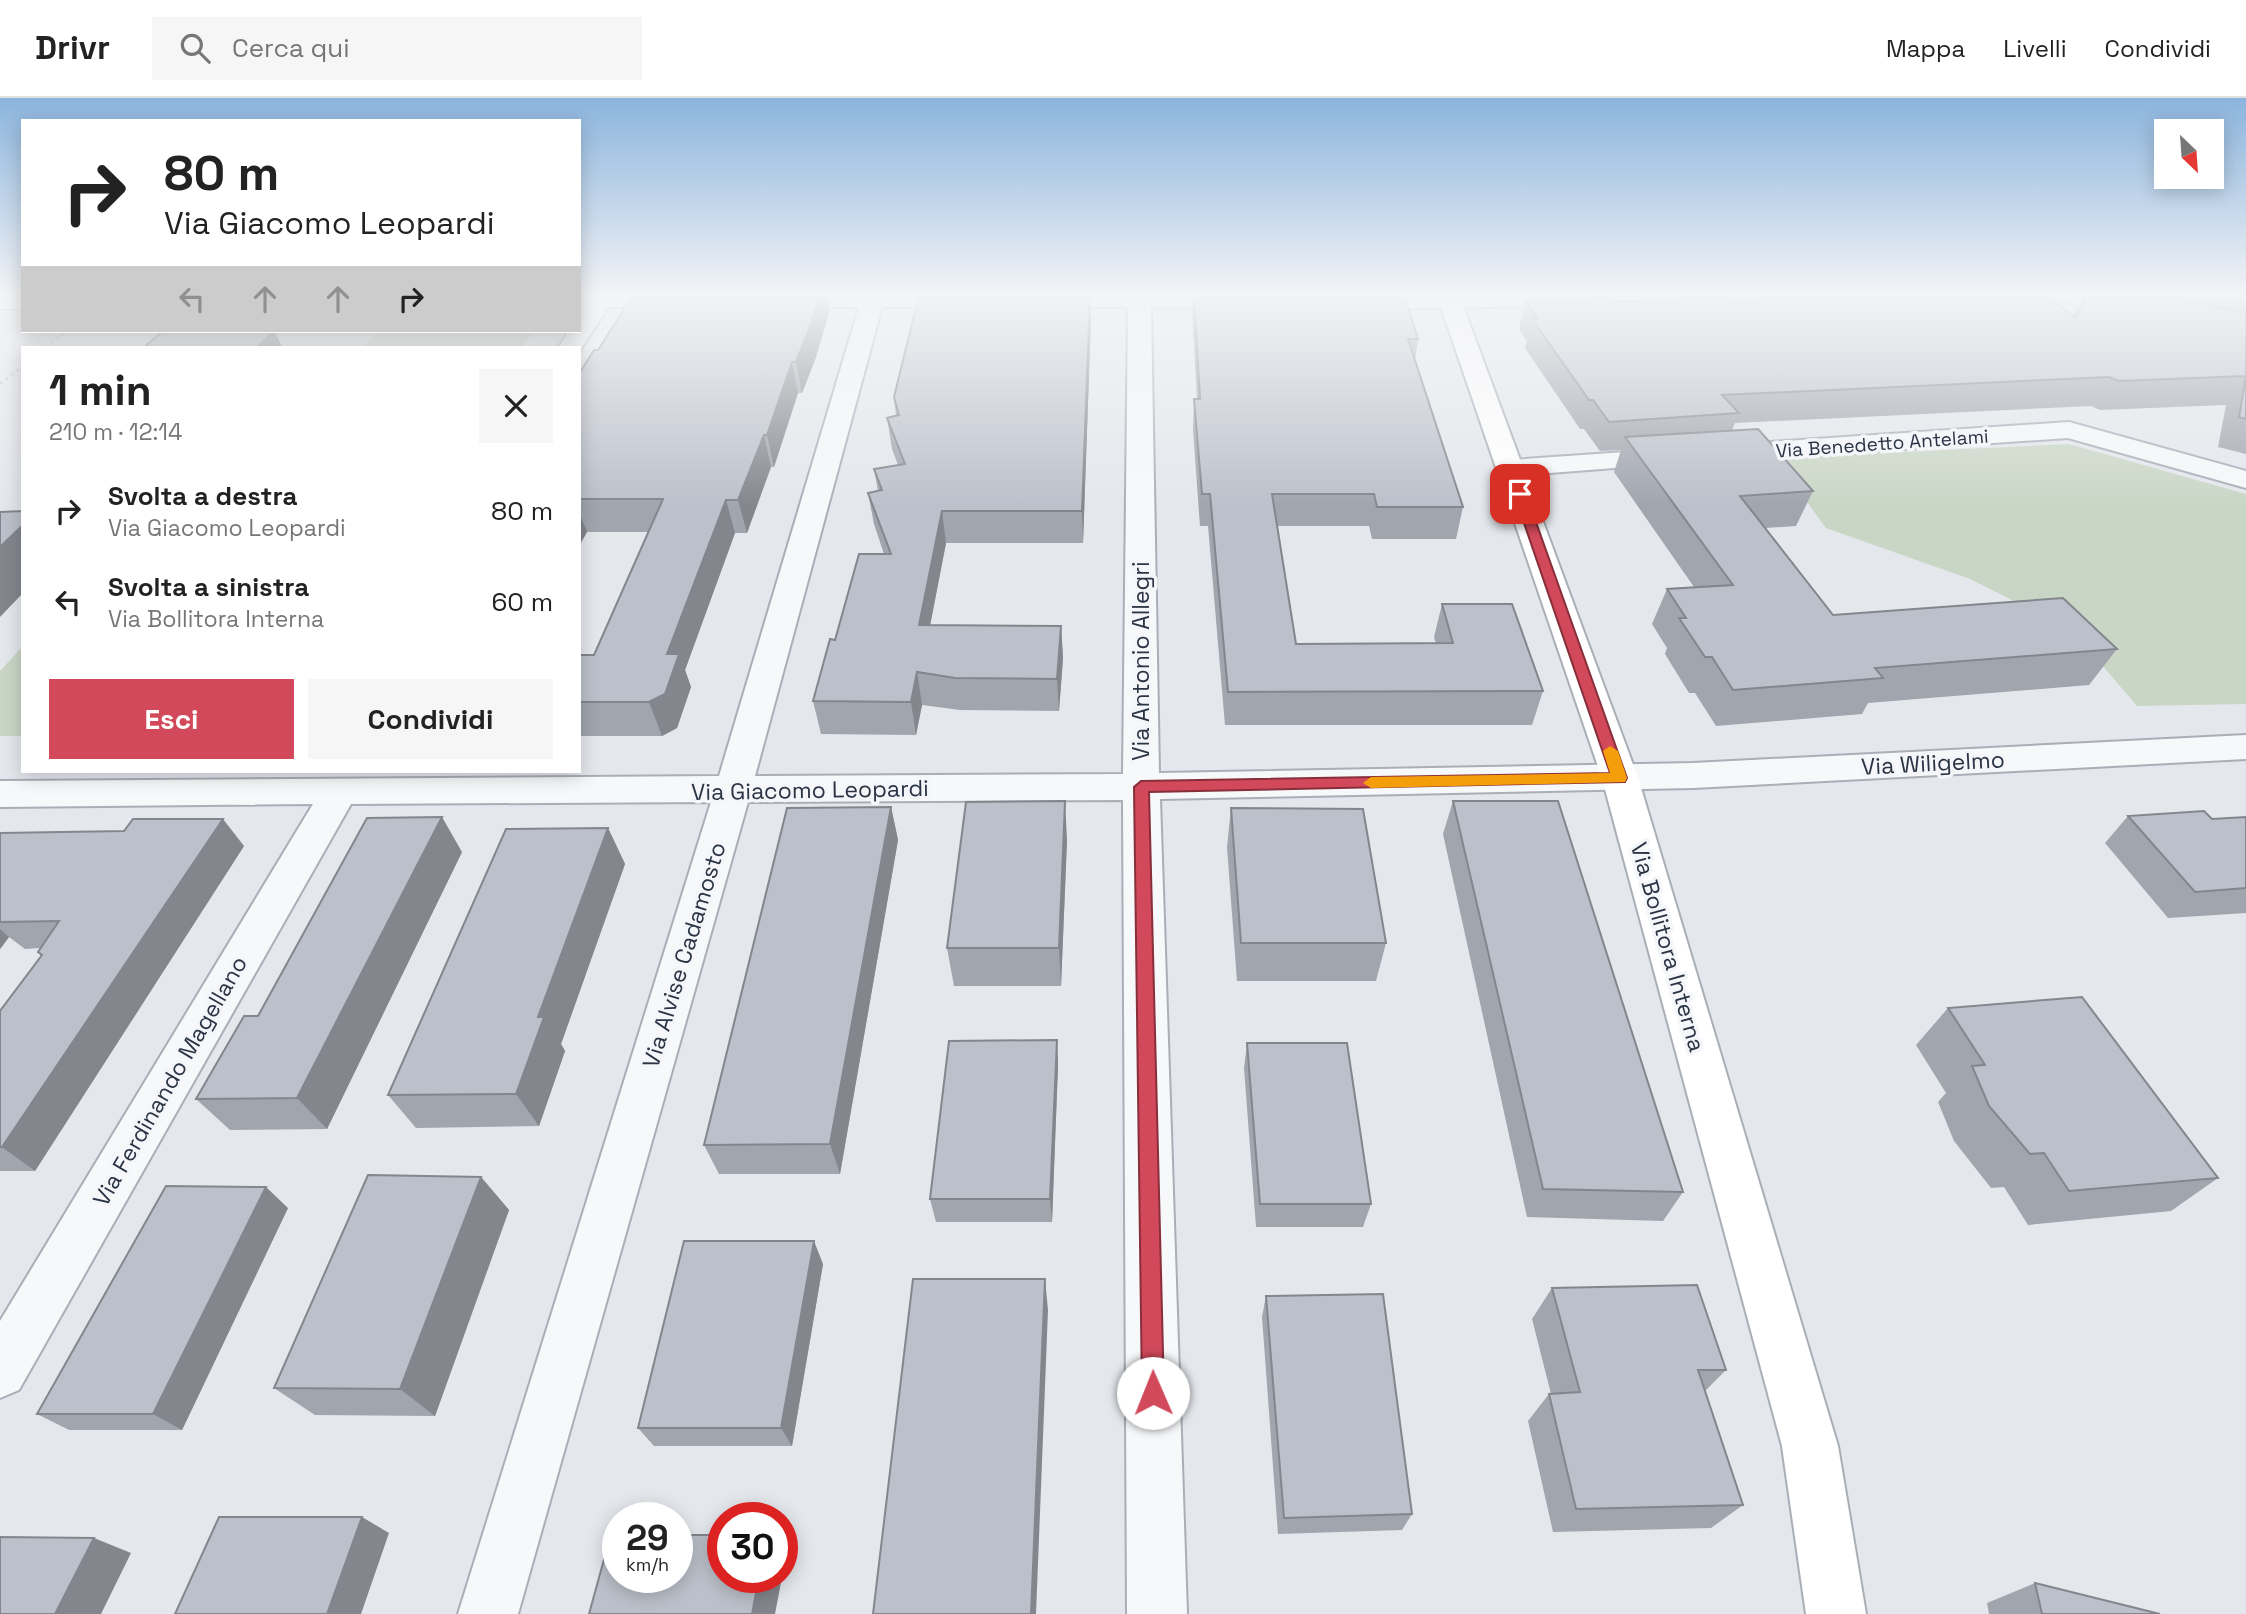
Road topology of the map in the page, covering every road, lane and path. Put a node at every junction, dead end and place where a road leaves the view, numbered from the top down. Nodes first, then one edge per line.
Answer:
1 (855, 366) edge
2 (1140, 366) edge
3 (1473, 366) edge
4 (21, 368) edge
5 (0, 384) edge
6 (1511, 468) junction
7 (2246, 480) edge
8 (2246, 747) edge
9 (1620, 778) junction
10 (295, 781) edge
11 (1141, 787) junction
12 (340, 791) junction
13 (733, 792) junction
14 (0, 794) edge
15 (0, 1371) edge
16 (488, 1614) edge
17 (1157, 1614) edge
18 (1836, 1614) edge

1 - 13 street, Via Alvise Cadamosto
2 - 11 street, Via Antonio Allegri
3 - 6 street, Via Bollitora Interna
4 - 5 path
6 - 7 street, Via Benedetto Antelami
6 - 9 street, Via Bollitora Interna
8 - 9 street, Via Wiligelmo
9 - 11 street, Via Giacomo Leopardi
9 - 18 street, Via Bollitora Interna
10 - 12 street, Via Giacomo Leopardi
10 - 14 street, Via Giacomo Leopardi
11 - 13 street, Via Giacomo Leopardi
11 - 17 street, Via Antonio Allegri
12 - 13 street, Via Giacomo Leopardi
12 - 15 street, Via Ferdinando Magellano
13 - 16 street, Via Alvise Cadamosto

